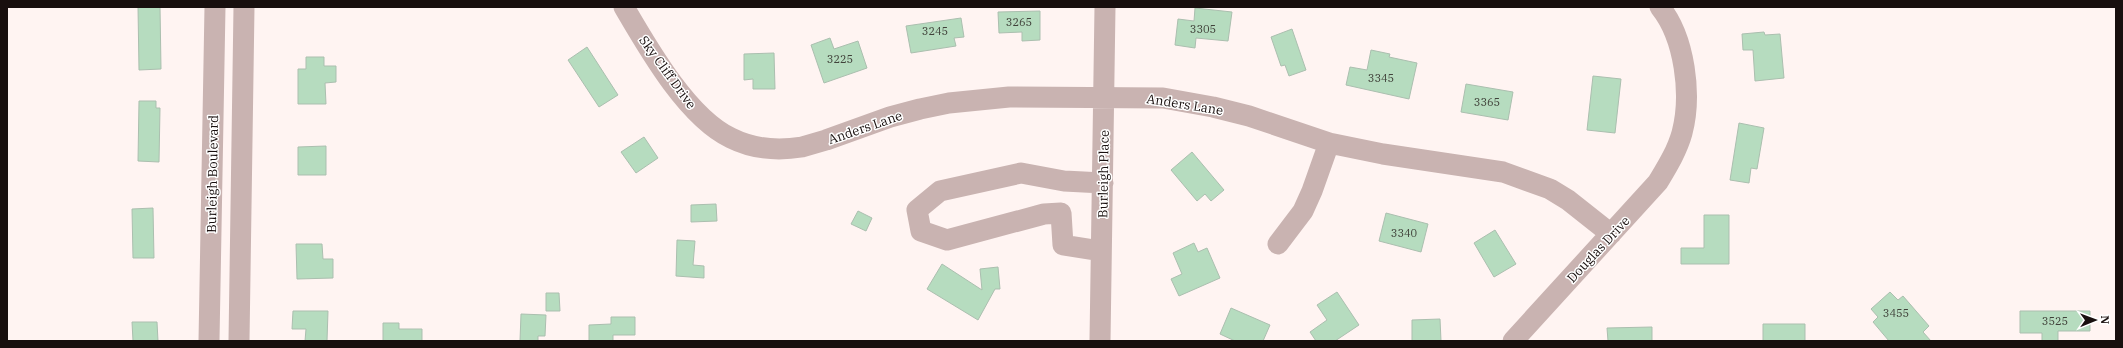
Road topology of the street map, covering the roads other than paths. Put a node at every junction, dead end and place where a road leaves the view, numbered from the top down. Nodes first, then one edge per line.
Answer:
1 (215, 7) edge
2 (244, 7) edge
3 (624, 7) edge
4 (1105, 7) edge
5 (1660, 7) edge
6 (1104, 97) junction
7 (741, 142) joint
8 (1329, 143) junction
9 (1064, 181) junction
10 (1102, 183) junction
11 (1061, 213) junction
12 (1611, 234) junction
13 (1278, 244) dead end
14 (1101, 251) junction
15 (209, 341) edge
16 (239, 341) edge
17 (1100, 341) edge
18 (1513, 341) edge

1 - 15 street, Burleigh Boulevard
2 - 16 street
3 - 7 street, Sky Cliff Drive
4 - 6 street, Burleigh Place
5 - 12 street, Douglas Drive
6 - 7 street, Anders Lane
6 - 8 street, Anders Lane
6 - 10 street, Burleigh Place
8 - 12 street, Anders Lane
8 - 13 street
9 - 10 street
9 - 11 street
9 - 11 street
10 - 14 street, Burleigh Place
11 - 14 street
12 - 18 street, Douglas Drive
14 - 17 street, Burleigh Place

